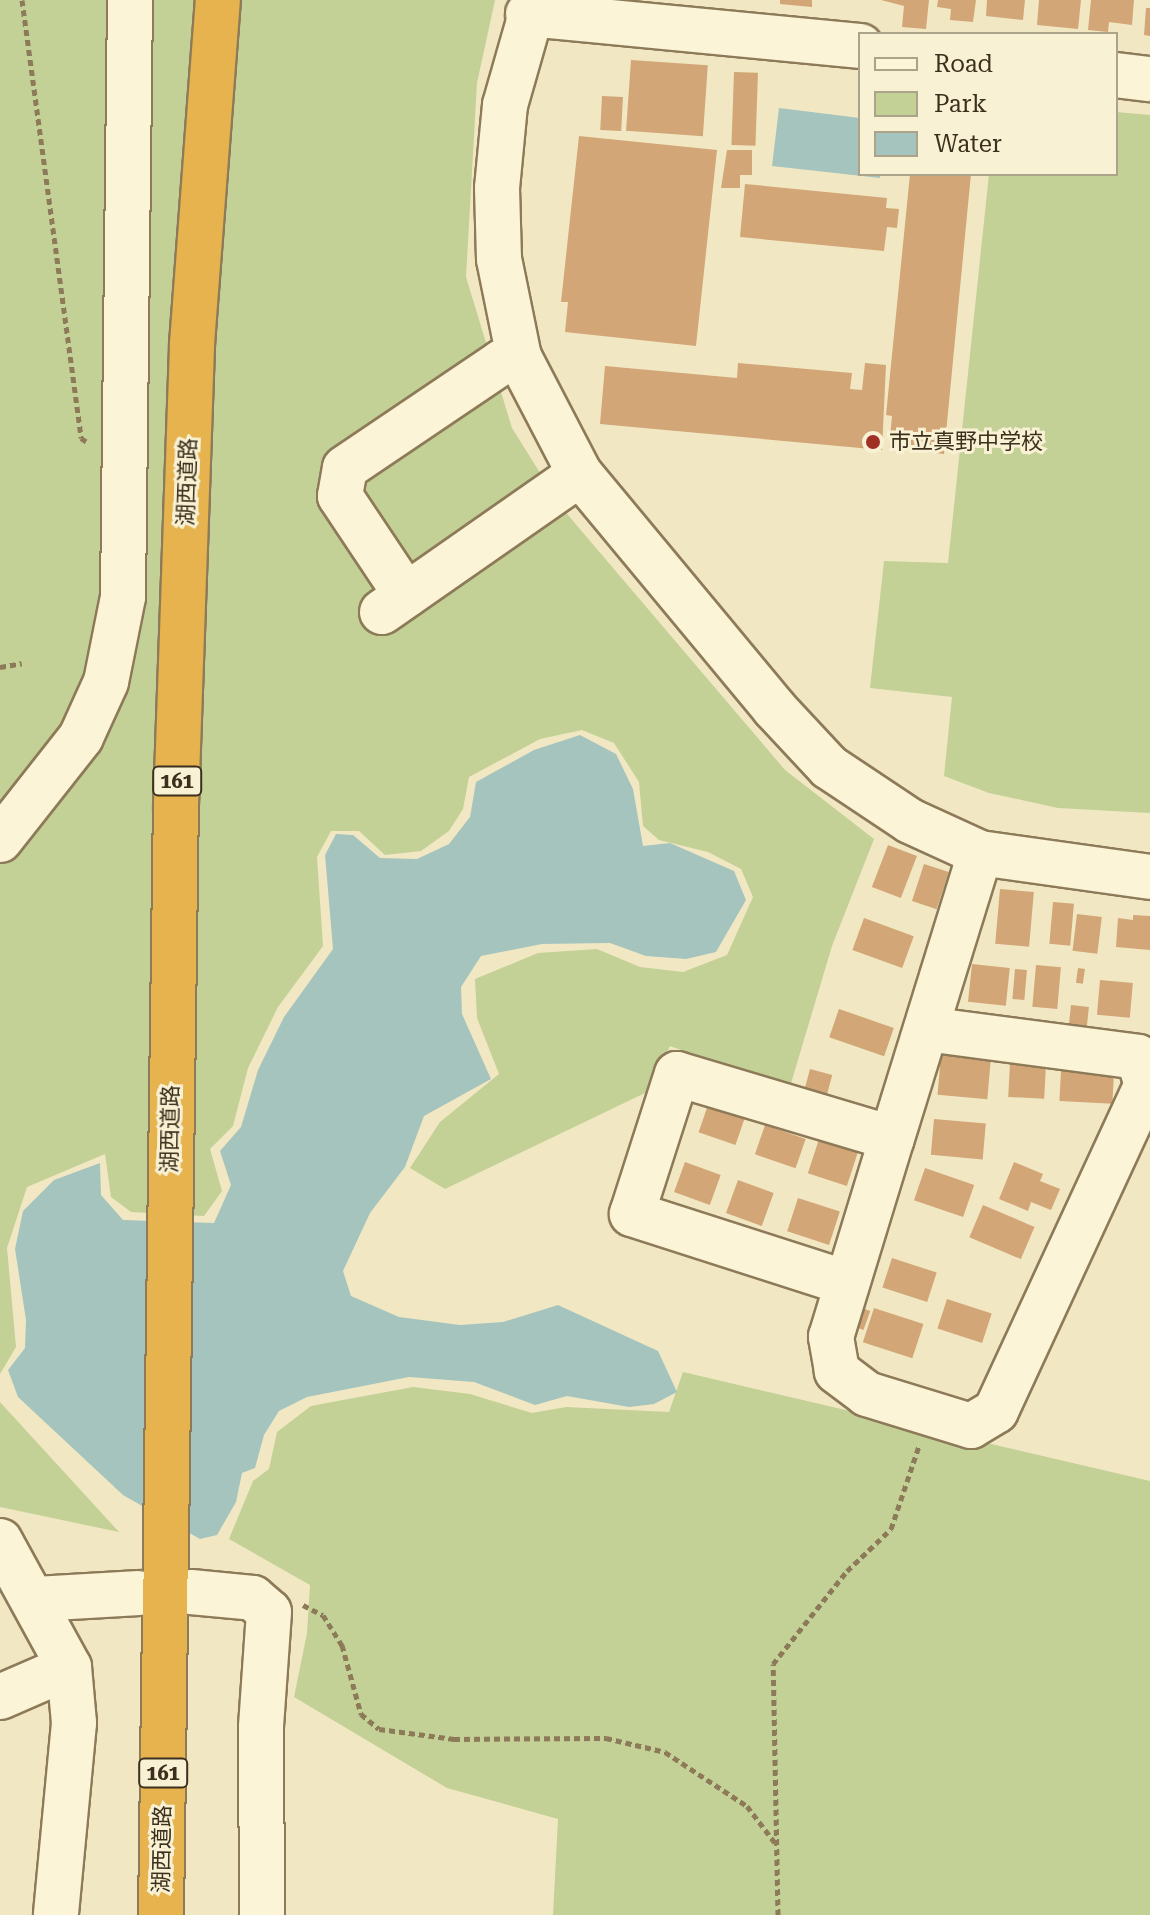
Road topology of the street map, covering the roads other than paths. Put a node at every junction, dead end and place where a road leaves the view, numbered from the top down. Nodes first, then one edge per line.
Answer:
1 (130, 0) edge
2 (192, 0) edge
3 (218, 0) edge
4 (532, 7) edge
5 (715, 14) edge
6 (858, 46) edge
7 (1118, 75) edge
8 (1150, 79) edge
9 (192, 344) junction
10 (519, 357) junction
11 (580, 474) junction
12 (0, 840) edge
13 (980, 853) junction
14 (1150, 877) edge
15 (926, 1029) junction
16 (892, 1138) junction
17 (847, 1283) junction
18 (0, 1541) edge
19 (165, 1590) junction
20 (36, 1599) junction
21 (165, 1631) junction
22 (69, 1667) junction
23 (0, 1697) edge
24 (56, 1915) edge
25 (161, 1915) edge
26 (190, 1915) edge
27 (262, 1915) edge

1 - 12 street
2 - 9 highway, 湖西道路 / 161
3 - 9 highway, 湖西道路 / 161
4 - 5 street
4 - 10 street
5 - 6 street
7 - 8 street
9 - 19 highway, 湖西道路 / 161
10 - 11 street
10 - 11 street
11 - 13 street
13 - 14 street
13 - 15 street
15 - 16 street
15 - 17 street
16 - 17 street
16 - 17 street
18 - 20 street
19 - 20 street
19 - 21 highway, 湖西道路 / 161
19 - 27 street
20 - 22 street
21 - 25 highway, 湖西道路 / 161
21 - 26 highway
22 - 23 street
22 - 24 street

